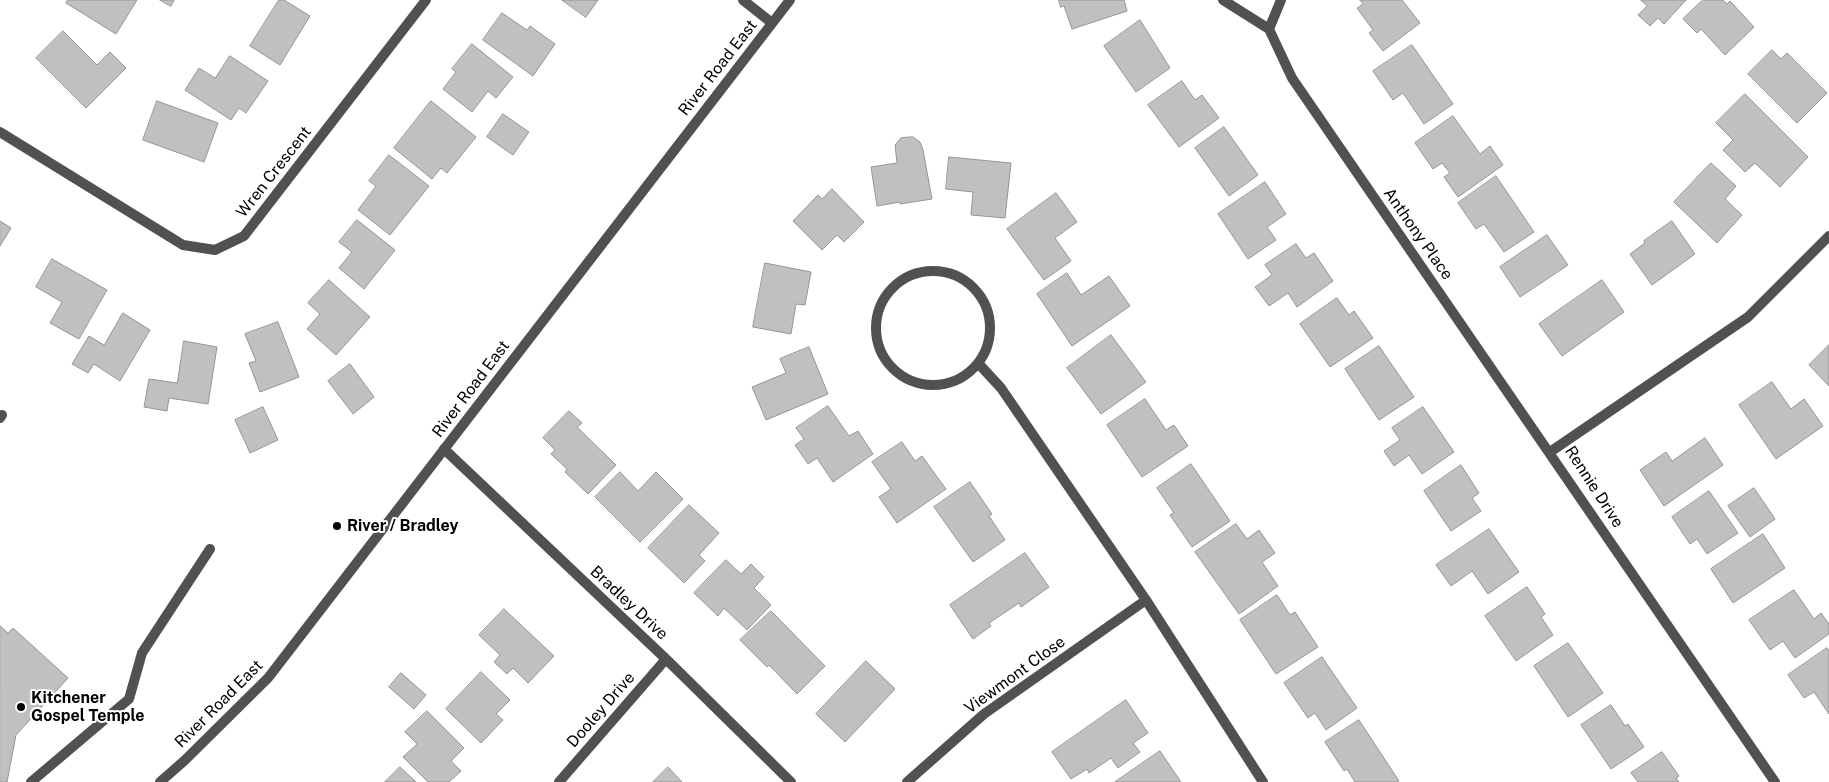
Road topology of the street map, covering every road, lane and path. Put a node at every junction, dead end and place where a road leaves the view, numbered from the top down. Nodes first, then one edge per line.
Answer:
1 (426, 0) edge
2 (743, 0) edge
3 (790, 0) edge
4 (1223, 0) edge
5 (1281, 0) edge
6 (772, 23) junction
7 (1268, 29) junction
8 (0, 132) edge
9 (1829, 236) edge
10 (978, 363) junction
11 (444, 449) junction
12 (1550, 452) junction
13 (210, 550) dead end
14 (1146, 600) junction
15 (666, 659) junction
16 (31, 782) edge
17 (160, 782) edge
18 (559, 782) edge
19 (791, 782) edge
20 (907, 782) edge
21 (1263, 782) edge
22 (1775, 782) edge

1 - 8 street, Wren Crescent
2 - 6 street
3 - 6 street, River Road East
4 - 7 street
5 - 7 street
6 - 11 street, River Road East
7 - 12 street, Anthony Place
9 - 12 street, Rennie Drive
10 - 10 street
10 - 14 street
11 - 15 street, Bradley Drive
11 - 17 street, River Road East
12 - 22 street, Rennie Drive
13 - 16 street
14 - 20 street, Viewmont Close
14 - 21 street
15 - 18 street, Dooley Drive
15 - 19 street, Bradley Drive

